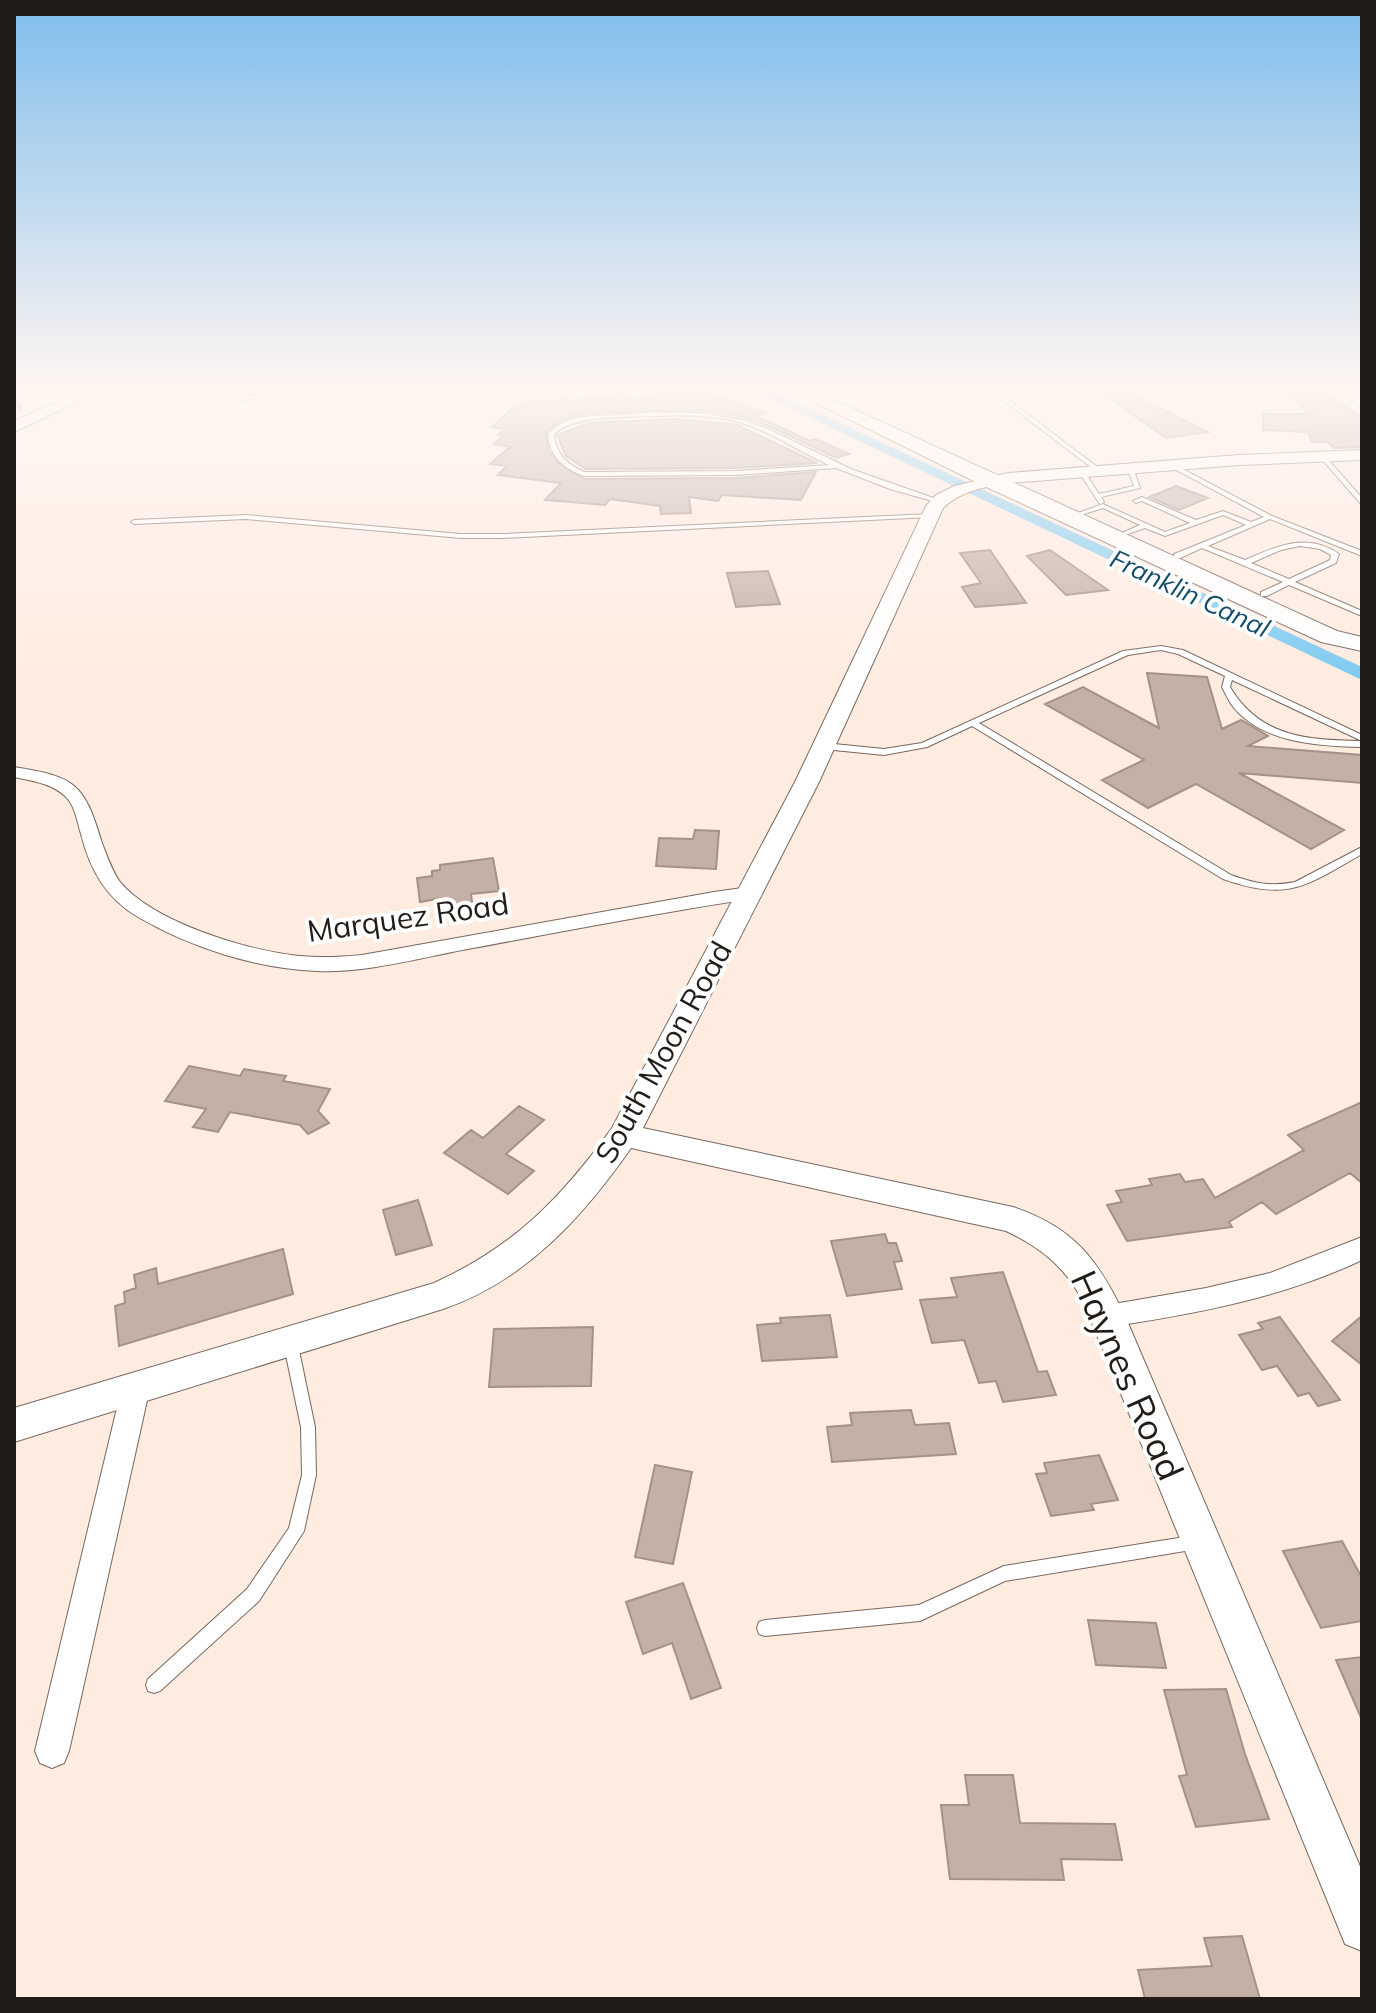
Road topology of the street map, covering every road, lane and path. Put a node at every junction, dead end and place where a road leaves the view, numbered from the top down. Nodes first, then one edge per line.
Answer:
1 (878, 483) edge
2 (951, 483) edge
3 (953, 483) edge
4 (1019, 483) edge
5 (1093, 483) edge
6 (1136, 483) edge
7 (1205, 483) edge
8 (1345, 483) edge
9 (1138, 487) junction
10 (966, 492) junction
11 (1362, 502) edge
12 (1123, 505) dead end
13 (1098, 506) junction
14 (1140, 513) dead end
15 (1270, 517) junction
16 (134, 522) dead end
17 (1197, 523) junction
18 (1248, 523) junction
19 (1134, 525) junction
20 (1200, 545) junction
21 (1362, 554) edge
22 (1177, 556) junction
23 (1245, 563) junction
24 (1288, 582) junction
25 (1264, 594) junction
26 (1362, 614) edge
27 (1360, 641) edge
28 (1229, 675) junction
29 (973, 723) junction
30 (1362, 741) edge
31 (824, 746) junction
32 (14, 772) edge
33 (1362, 850) edge
34 (749, 893) junction
35 (624, 1135) junction
36 (1362, 1248) edge
37 (1108, 1316) junction
38 (290, 1341) junction
39 (136, 1387) junction
40 (14, 1425) edge
41 (1202, 1541) junction
42 (765, 1628) dead end
43 (154, 1685) dead end
44 (52, 1751) dead end
45 (1362, 1927) edge

1 - 10 lane
2 - 10 main road
3 - 10 main road
4 - 10 street
5 - 13 lane
6 - 9 lane
7 - 15 lane
8 - 11 lane
9 - 13 lane
9 - 17 lane
10 - 13 main road
10 - 16 lane
10 - 27 main road
10 - 31 street, South Moon Road
12 - 13 lane
13 - 19 main road
14 - 19 lane
15 - 18 lane
15 - 21 lane
17 - 18 lane
17 - 19 lane
18 - 20 lane
19 - 22 main road
20 - 22 lane
20 - 23 lane
22 - 25 main road
23 - 24 lane
23 - 24 lane
24 - 25 lane
24 - 26 lane
25 - 27 main road
28 - 29 lane
28 - 30 lane
28 - 30 lane
29 - 31 lane
29 - 33 lane
31 - 34 street, South Moon Road
32 - 34 street, Marquez Road
34 - 35 street, South Moon Road
35 - 37 street, Haynes Road
35 - 38 street, South Moon Road
36 - 37 street
37 - 41 street, Haynes Road
38 - 39 street, South Moon Road
38 - 43 lane
39 - 40 street, South Moon Road
39 - 44 street
41 - 42 lane
41 - 45 street, Haynes Road

